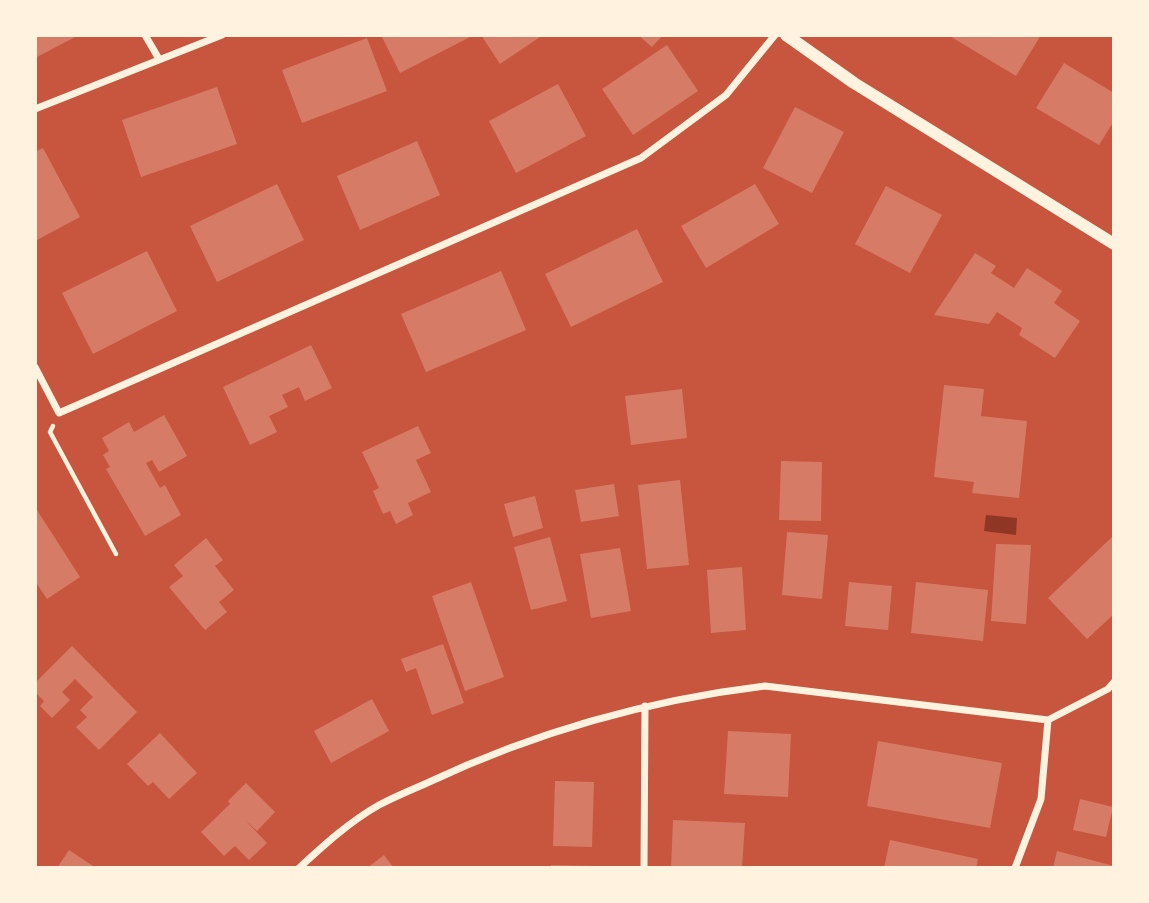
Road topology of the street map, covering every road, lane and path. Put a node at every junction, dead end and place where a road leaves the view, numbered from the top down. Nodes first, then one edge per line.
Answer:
1 (145, 35) edge
2 (222, 35) edge
3 (775, 35) edge
4 (786, 35) edge
5 (159, 60) junction
6 (35, 109) edge
7 (1114, 244) edge
8 (35, 367) edge
9 (59, 413) junction
10 (116, 554) dead end
11 (1114, 682) edge
12 (645, 706) junction
13 (1048, 720) junction
14 (299, 868) edge
15 (644, 868) edge
16 (1015, 868) edge

1 - 5 street
2 - 5 street
3 - 9 street
4 - 7 street
5 - 6 street
8 - 9 street
9 - 10 path
11 - 13 street
12 - 13 street
12 - 14 street
12 - 15 street
13 - 16 street

